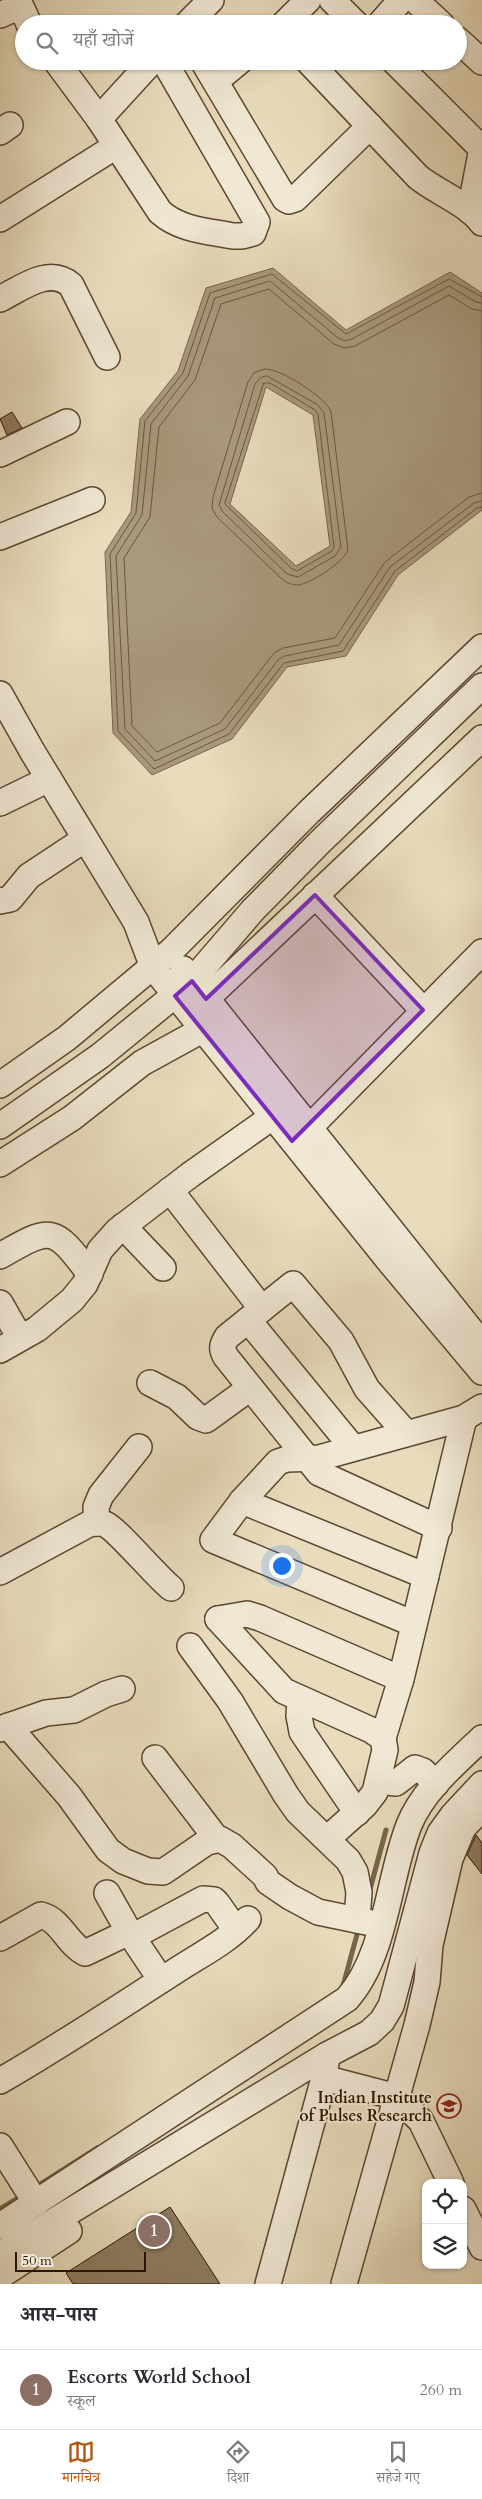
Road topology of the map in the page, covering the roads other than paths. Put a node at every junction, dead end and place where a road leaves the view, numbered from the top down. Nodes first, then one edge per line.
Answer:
1 (211, 0) edge
2 (308, 0) edge
3 (332, 0) edge
4 (401, 0) edge
5 (415, 0) edge
6 (196, 15) edge
7 (293, 15) edge
8 (347, 15) edge
9 (388, 15) edge
10 (431, 15) edge
11 (467, 48) edge
12 (482, 62) edge
13 (63, 70) edge
14 (144, 70) edge
15 (169, 70) edge
16 (317, 70) edge
17 (402, 70) edge
18 (209, 71) edge
19 (98, 119) junction
20 (370, 126) junction
21 (116, 146) junction
22 (481, 155) edge
23 (476, 217) edge
24 (0, 218) edge
25 (0, 299) edge
26 (107, 357) dead end
27 (67, 422) dead end
28 (0, 454) edge
29 (92, 500) dead end
30 (0, 537) edge
31 (482, 647) edge
32 (482, 686) edge
33 (0, 694) edge
34 (482, 738) edge
35 (49, 780) junction
36 (0, 803) edge
37 (85, 839) junction
38 (315, 896) junction
39 (0, 901) edge
40 (136, 922) junction
41 (172, 951) junction
42 (482, 952) edge
43 (153, 967) junction
44 (191, 992) junction
45 (423, 1010) junction
46 (202, 1030) junction
47 (0, 1085) edge
48 (272, 1117) junction
49 (0, 1126) edge
50 (301, 1135) junction
51 (0, 1164) edge
52 (170, 1190) junction
53 (123, 1226) junction
54 (0, 1256) edge
55 (163, 1268) dead end
56 (90, 1274) junction
57 (0, 1303) edge
58 (255, 1315) junction
59 (10, 1344) edge
60 (482, 1344) edge
61 (482, 1372) edge
62 (150, 1383) dead end
63 (250, 1388) junction
64 (473, 1412) edge
65 (406, 1433) junction
66 (139, 1447) dead end
67 (353, 1448) junction
68 (308, 1459) junction
69 (242, 1501) junction
70 (97, 1523) junction
71 (439, 1528) junction
72 (0, 1572) edge
73 (426, 1576) junction
74 (171, 1588) dead end
75 (414, 1624) junction
76 (190, 1646) dead end
77 (402, 1679) junction
78 (122, 1689) dead end
79 (300, 1700) junction
80 (4, 1727) edge
81 (383, 1738) junction
82 (482, 1738) edge
83 (155, 1758) dead end
84 (378, 1781) junction
85 (436, 1784) junction
86 (482, 1784) edge
87 (482, 1808) edge
88 (357, 1813) junction
89 (216, 1838) junction
90 (327, 1839) junction
91 (107, 1893) dead end
92 (357, 1920) junction
93 (381, 1925) junction
94 (131, 1934) junction
95 (0, 1938) edge
96 (161, 1980) junction
97 (417, 2025) junction
98 (325, 2067) junction
99 (0, 2081) edge
100 (397, 2097) junction
101 (0, 2146) edge
102 (449, 2179) edge
103 (36, 2202) junction
104 (467, 2217) edge
105 (0, 2226) edge
106 (482, 2247) edge
107 (0, 2254) edge
108 (0, 2276) edge
109 (268, 2284) edge
110 (344, 2284) edge

1 - 6 street
2 - 7 street
3 - 8 street
4 - 9 street
5 - 10 street
11 - 12 street
13 - 19 street
14 - 19 street
15 - 21 street
16 - 20 street
17 - 22 street
18 - 20 street
19 - 21 street
20 - 23 street
21 - 24 street
22 - 23 street
25 - 26 street
27 - 28 street
29 - 30 street
31 - 41 street
32 - 44 street
33 - 35 street
34 - 38 street
35 - 36 street
35 - 37 street
37 - 39 street
37 - 40 street
38 - 44 street
38 - 45 street
40 - 41 street
40 - 43 street
41 - 43 street
41 - 44 street
42 - 45 street
43 - 44 street
43 - 47 street
44 - 46 street
44 - 49 street
44 - 50 street
45 - 50 street
46 - 48 street
46 - 51 street
48 - 50 street
48 - 52 street
50 - 60 street
50 - 61 street
52 - 53 street
52 - 58 street
53 - 55 street
53 - 56 street
54 - 56 street
56 - 59 street
57 - 59 street
58 - 63 street
58 - 65 street
58 - 67 street
62 - 63 street
63 - 68 street
64 - 65 street
64 - 71 street
65 - 67 street
66 - 70 street
67 - 68 street
68 - 69 street
68 - 71 street
69 - 73 street
69 - 75 street
70 - 72 street
70 - 74 street
71 - 73 street
73 - 75 street
75 - 77 street
76 - 90 street
77 - 79 street
77 - 81 street
78 - 80 street
79 - 81 street
79 - 88 street
80 - 89 street
81 - 84 street
82 - 85 street
83 - 89 street
84 - 85 street
84 - 88 street
85 - 93 street
86 - 98 street
87 - 97 street
88 - 90 street
89 - 92 street
90 - 92 street
91 - 94 street
92 - 93 street
93 - 103 street
94 - 95 street
94 - 96 street
94 - 96 street
96 - 99 street
97 - 98 street
97 - 100 street
98 - 100 street
98 - 107 street
98 - 108 street
98 - 109 street
100 - 102 street
100 - 110 street
101 - 103 street
103 - 105 street
104 - 106 street

